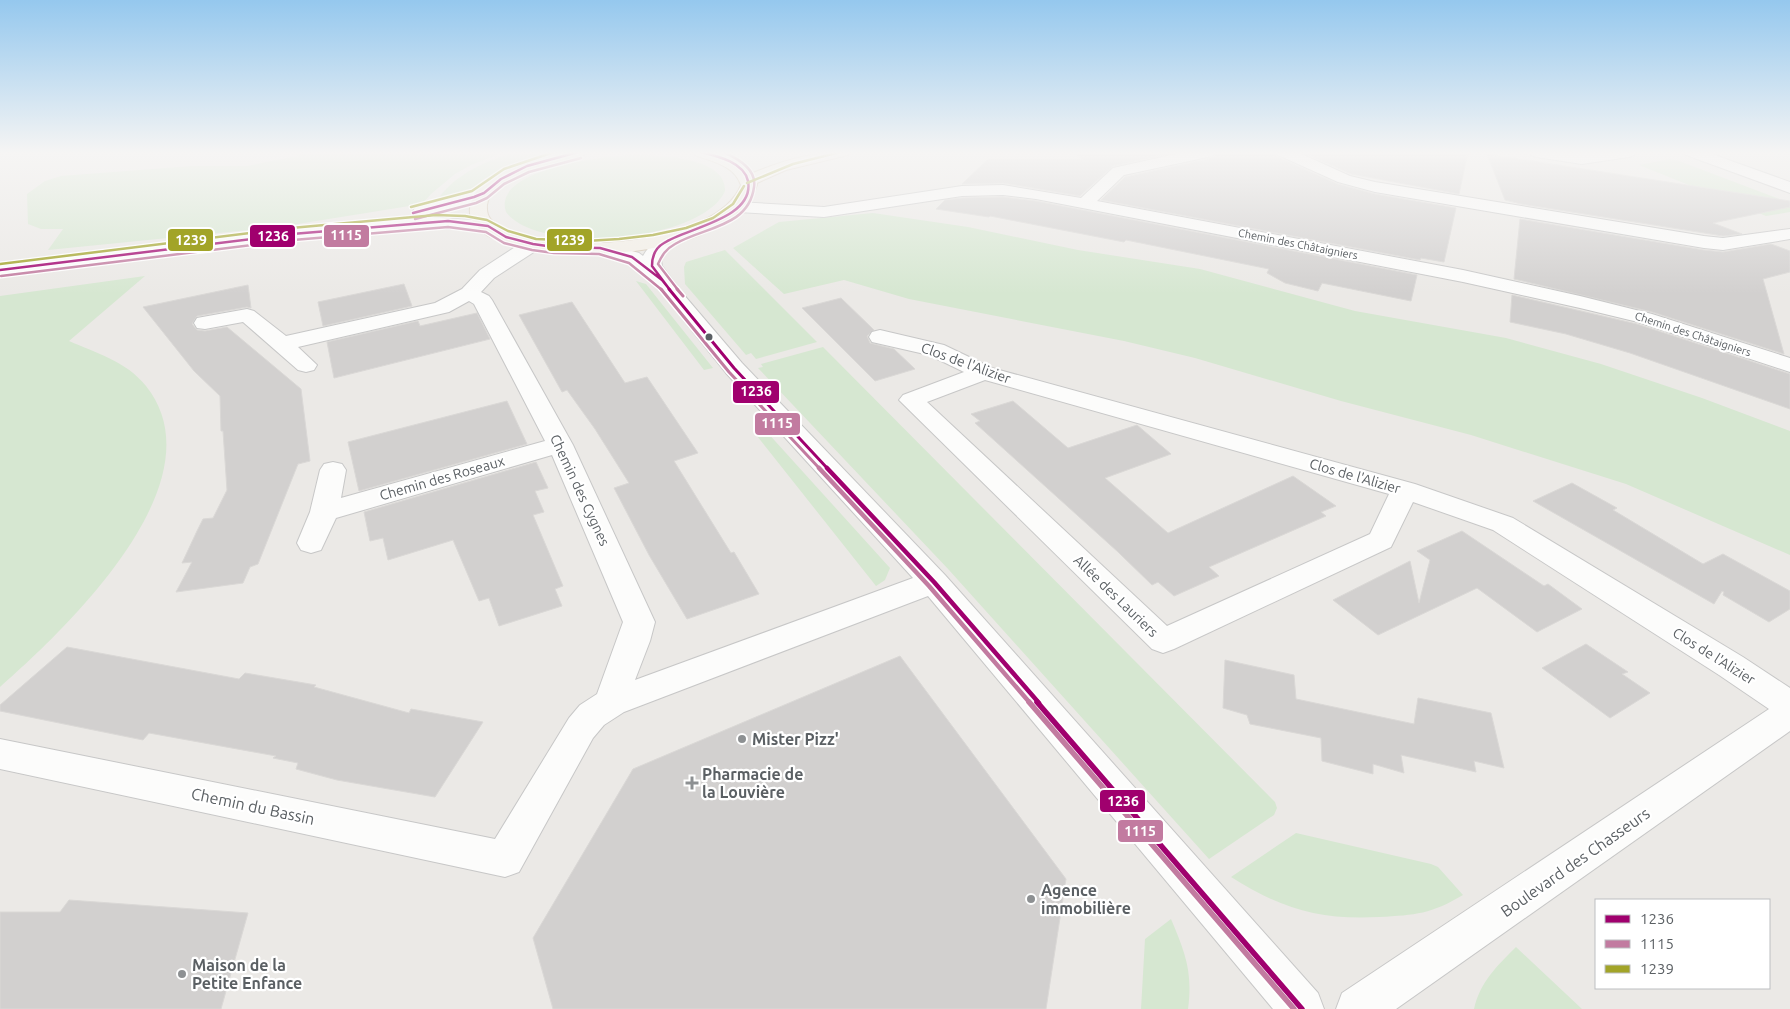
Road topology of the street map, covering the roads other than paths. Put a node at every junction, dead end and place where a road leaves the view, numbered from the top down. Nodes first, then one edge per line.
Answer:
1 (464, 199) edge
2 (481, 199) edge
3 (744, 199) edge
4 (911, 199) edge
5 (1062, 199) edge
6 (1089, 199) edge
7 (1447, 199) edge
8 (1085, 203) junction
9 (738, 207) junction
10 (488, 226) junction
11 (292, 234) junction
12 (1790, 234) edge
13 (674, 238) junction
14 (533, 244) junction
15 (600, 248) junction
16 (0, 270) edge
17 (662, 280) junction
18 (468, 293) junction
19 (204, 323) dead end
20 (880, 337) dead end
21 (282, 344) junction
22 (306, 365) dead end
23 (1790, 365) edge
24 (984, 372) junction
25 (560, 445) junction
26 (333, 470) dead end
27 (1405, 490) junction
28 (324, 512) junction
29 (311, 543) dead end
30 (934, 582) junction
31 (612, 702) junction
32 (1790, 706) edge
33 (1790, 713) edge
34 (0, 754) edge
35 (1302, 1009) edge
36 (1358, 1009) edge

1 - 11 street
2 - 10 main road
3 - 9 main road
4 - 9 street, Chemin des Châtaigniers
5 - 8 street, Chemin des Châtaigniers
6 - 8 street
7 - 12 street
8 - 23 street, Chemin des Châtaigniers
9 - 13 main road
10 - 11 street
10 - 14 main road
11 - 16 street
13 - 15 main road
13 - 17 street
14 - 15 main road
14 - 18 street
15 - 17 street
17 - 30 street
18 - 21 street
18 - 25 street, Chemin des Cygnes
19 - 21 street
20 - 24 street, Clos de l'Alizier
21 - 22 street
24 - 27 street, Clos de l'Alizier
24 - 27 street, Allée des Lauriers
25 - 28 street, Chemin des Roseaux
25 - 31 street, Chemin des Cygnes
26 - 28 street
27 - 32 street, Clos de l'Alizier
28 - 29 street
30 - 31 street
30 - 35 street
31 - 34 street, Chemin du Bassin
33 - 36 street, Boulevard des Chasseurs

